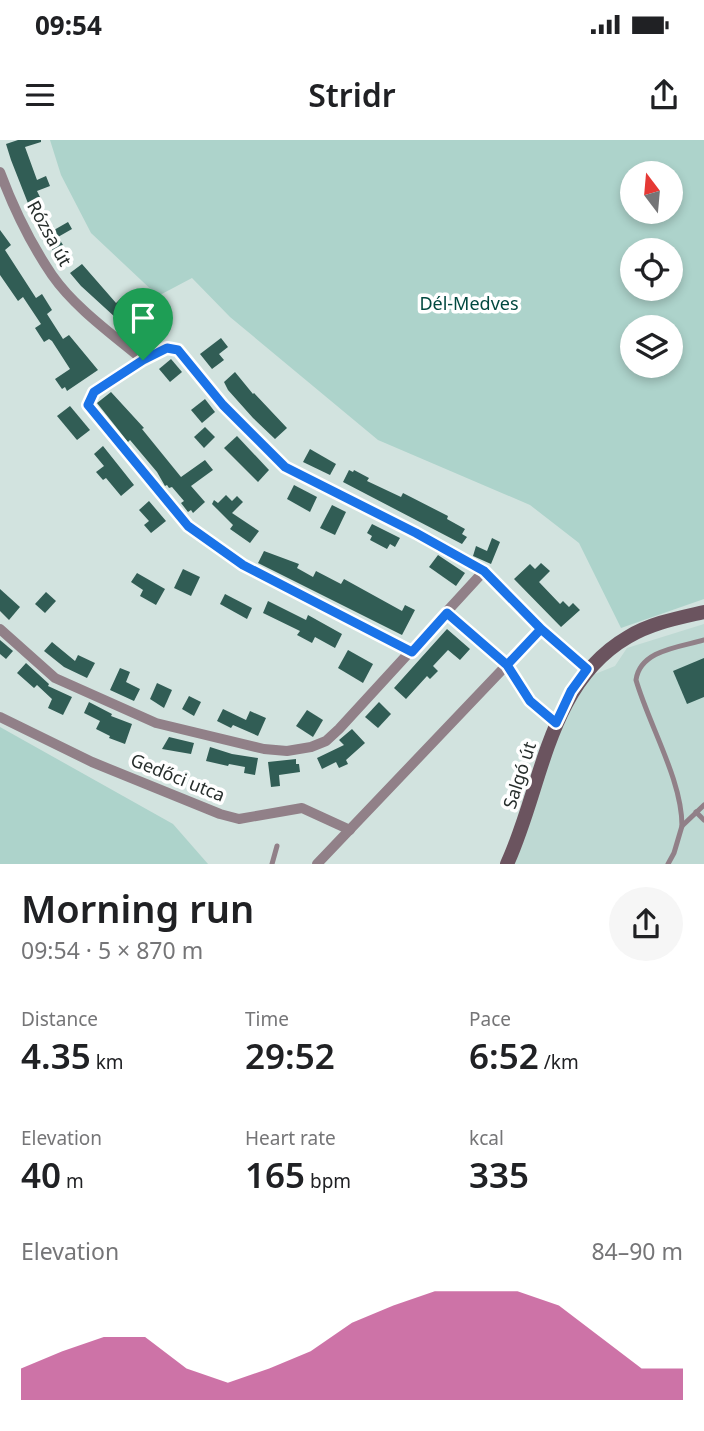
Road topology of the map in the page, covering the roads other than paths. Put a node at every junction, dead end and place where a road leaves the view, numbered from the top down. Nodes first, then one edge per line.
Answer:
1 (0, 172) edge
2 (143, 360) junction
3 (484, 571) junction
4 (704, 611) edge
5 (447, 613) junction
6 (0, 629) edge
7 (541, 629) junction
8 (704, 640) edge
9 (412, 652) junction
10 (507, 665) junction
11 (587, 669) junction
12 (0, 717) edge
13 (556, 723) junction
14 (704, 805) edge
15 (696, 812) junction
16 (704, 820) edge
17 (682, 826) junction
18 (350, 830) junction
19 (276, 846) dead end
20 (272, 864) edge
21 (317, 864) edge
22 (507, 864) edge
23 (668, 864) edge

1 - 2 street, Rózsa út
2 - 3 street
2 - 9 street
3 - 5 street
3 - 7 street
4 - 11 main road, Salgó út
5 - 9 street
5 - 10 lane
6 - 9 street
7 - 10 street
7 - 11 street
8 - 17 lane
10 - 13 lane
10 - 18 street
11 - 13 main road, Salgó út
12 - 18 street, Gedőci utca
13 - 22 main road, Salgó út
14 - 15 lane
15 - 16 lane
15 - 17 lane
17 - 23 lane
18 - 21 street
19 - 20 lane

